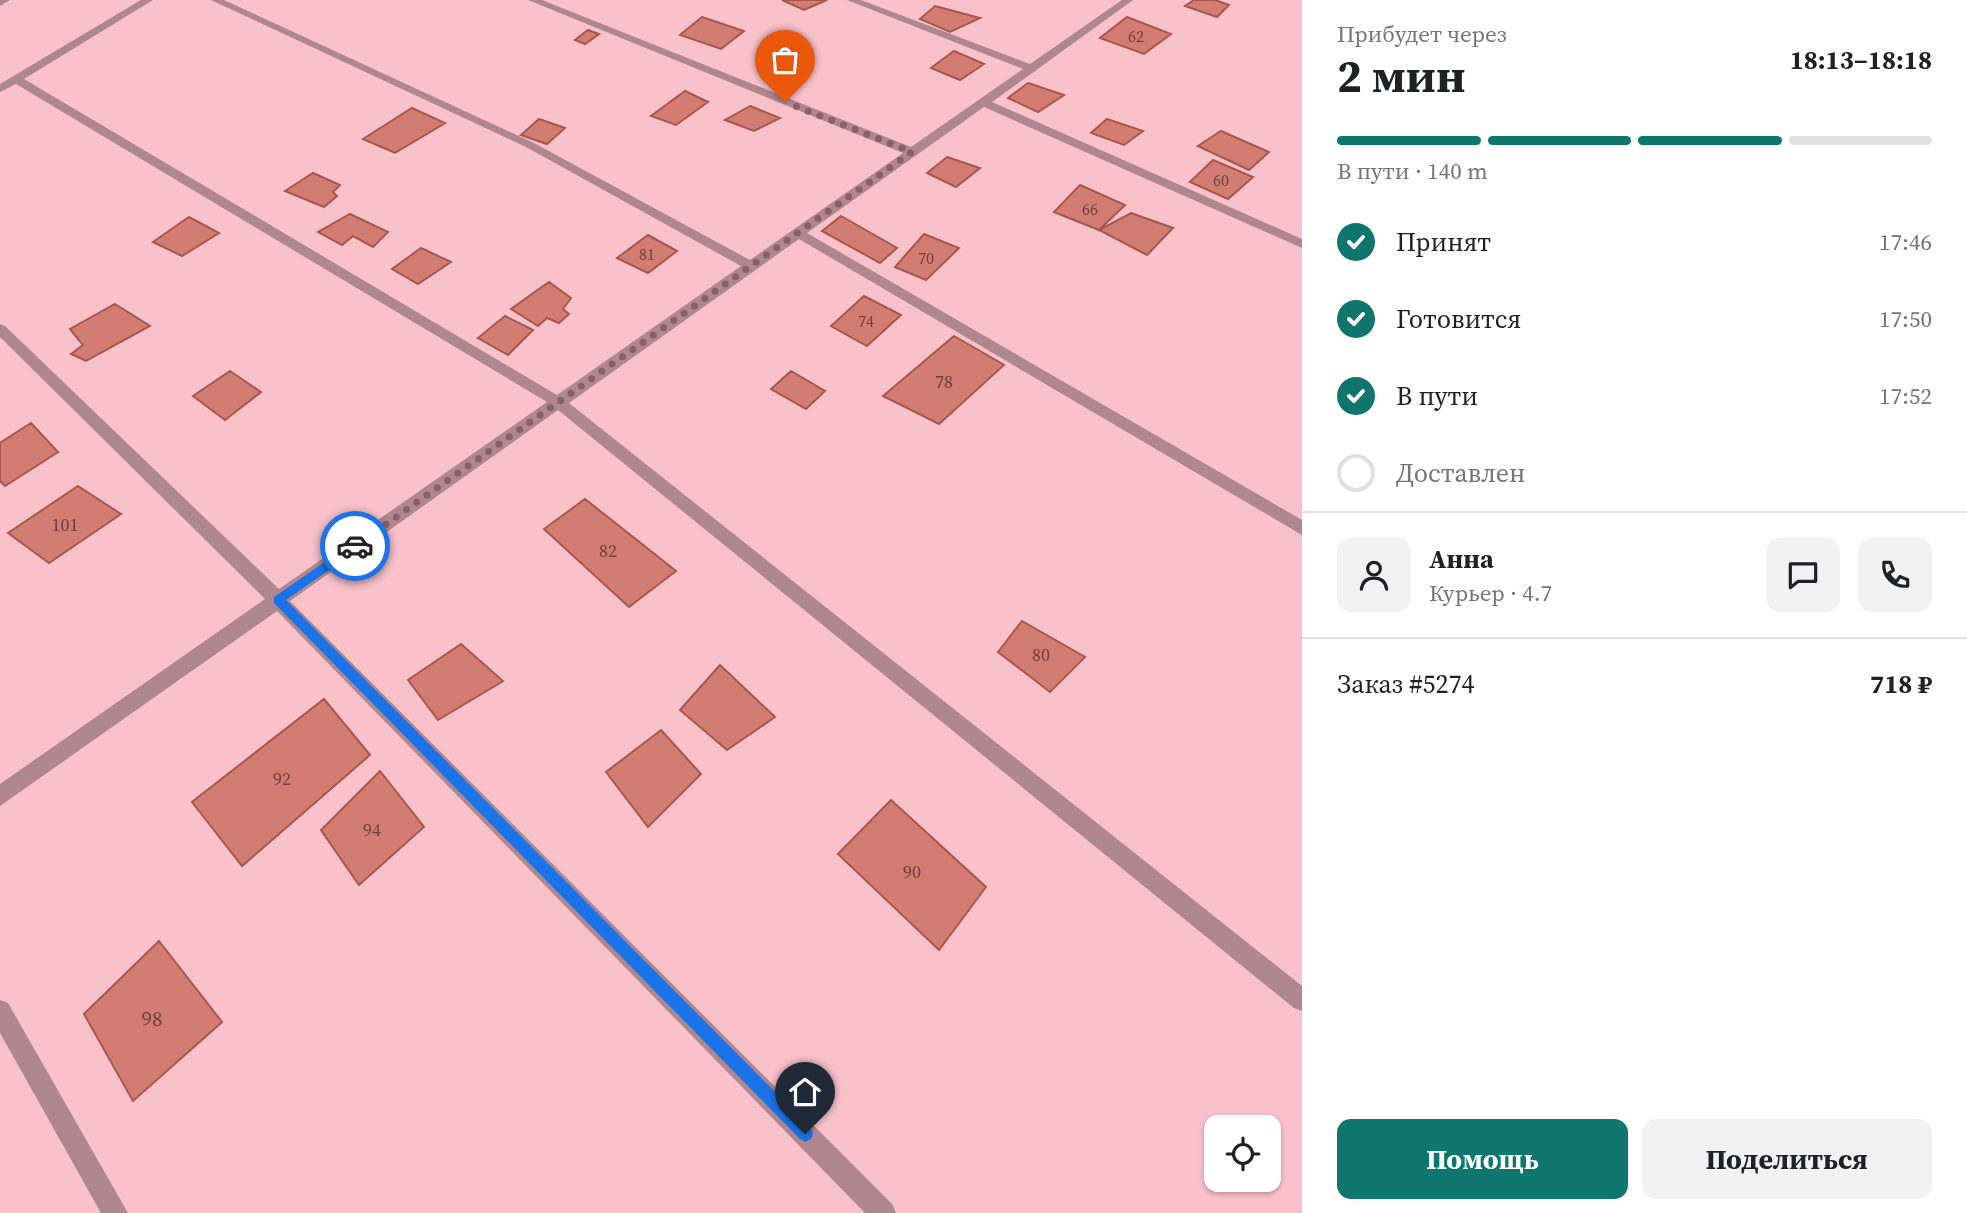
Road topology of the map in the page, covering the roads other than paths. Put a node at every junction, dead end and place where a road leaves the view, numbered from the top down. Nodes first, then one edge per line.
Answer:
1 (5, 0) edge
2 (148, 0) edge
3 (216, 0) edge
4 (533, 0) edge
5 (852, 0) edge
6 (1128, 0) edge
7 (0, 3) edge
8 (1031, 68) junction
9 (17, 80) junction
10 (0, 89) edge
11 (983, 102) junction
12 (912, 152) junction
13 (798, 233) junction
14 (1302, 244) edge
15 (750, 265) junction
16 (0, 329) edge
17 (558, 402) junction
18 (1302, 528) edge
19 (278, 600) junction
20 (0, 796) edge
21 (1302, 1000) edge
22 (0, 1011) edge
23 (115, 1213) edge
24 (883, 1213) edge

1 - 7 street
2 - 9 street
3 - 15 street
4 - 12 street
5 - 8 street
6 - 8 street
8 - 11 street
9 - 10 street
9 - 17 street
11 - 12 street
11 - 14 street
12 - 13 street
13 - 15 street
13 - 18 street
15 - 17 street
16 - 19 street
17 - 19 street
17 - 21 street
19 - 20 street
19 - 24 street
22 - 23 street

